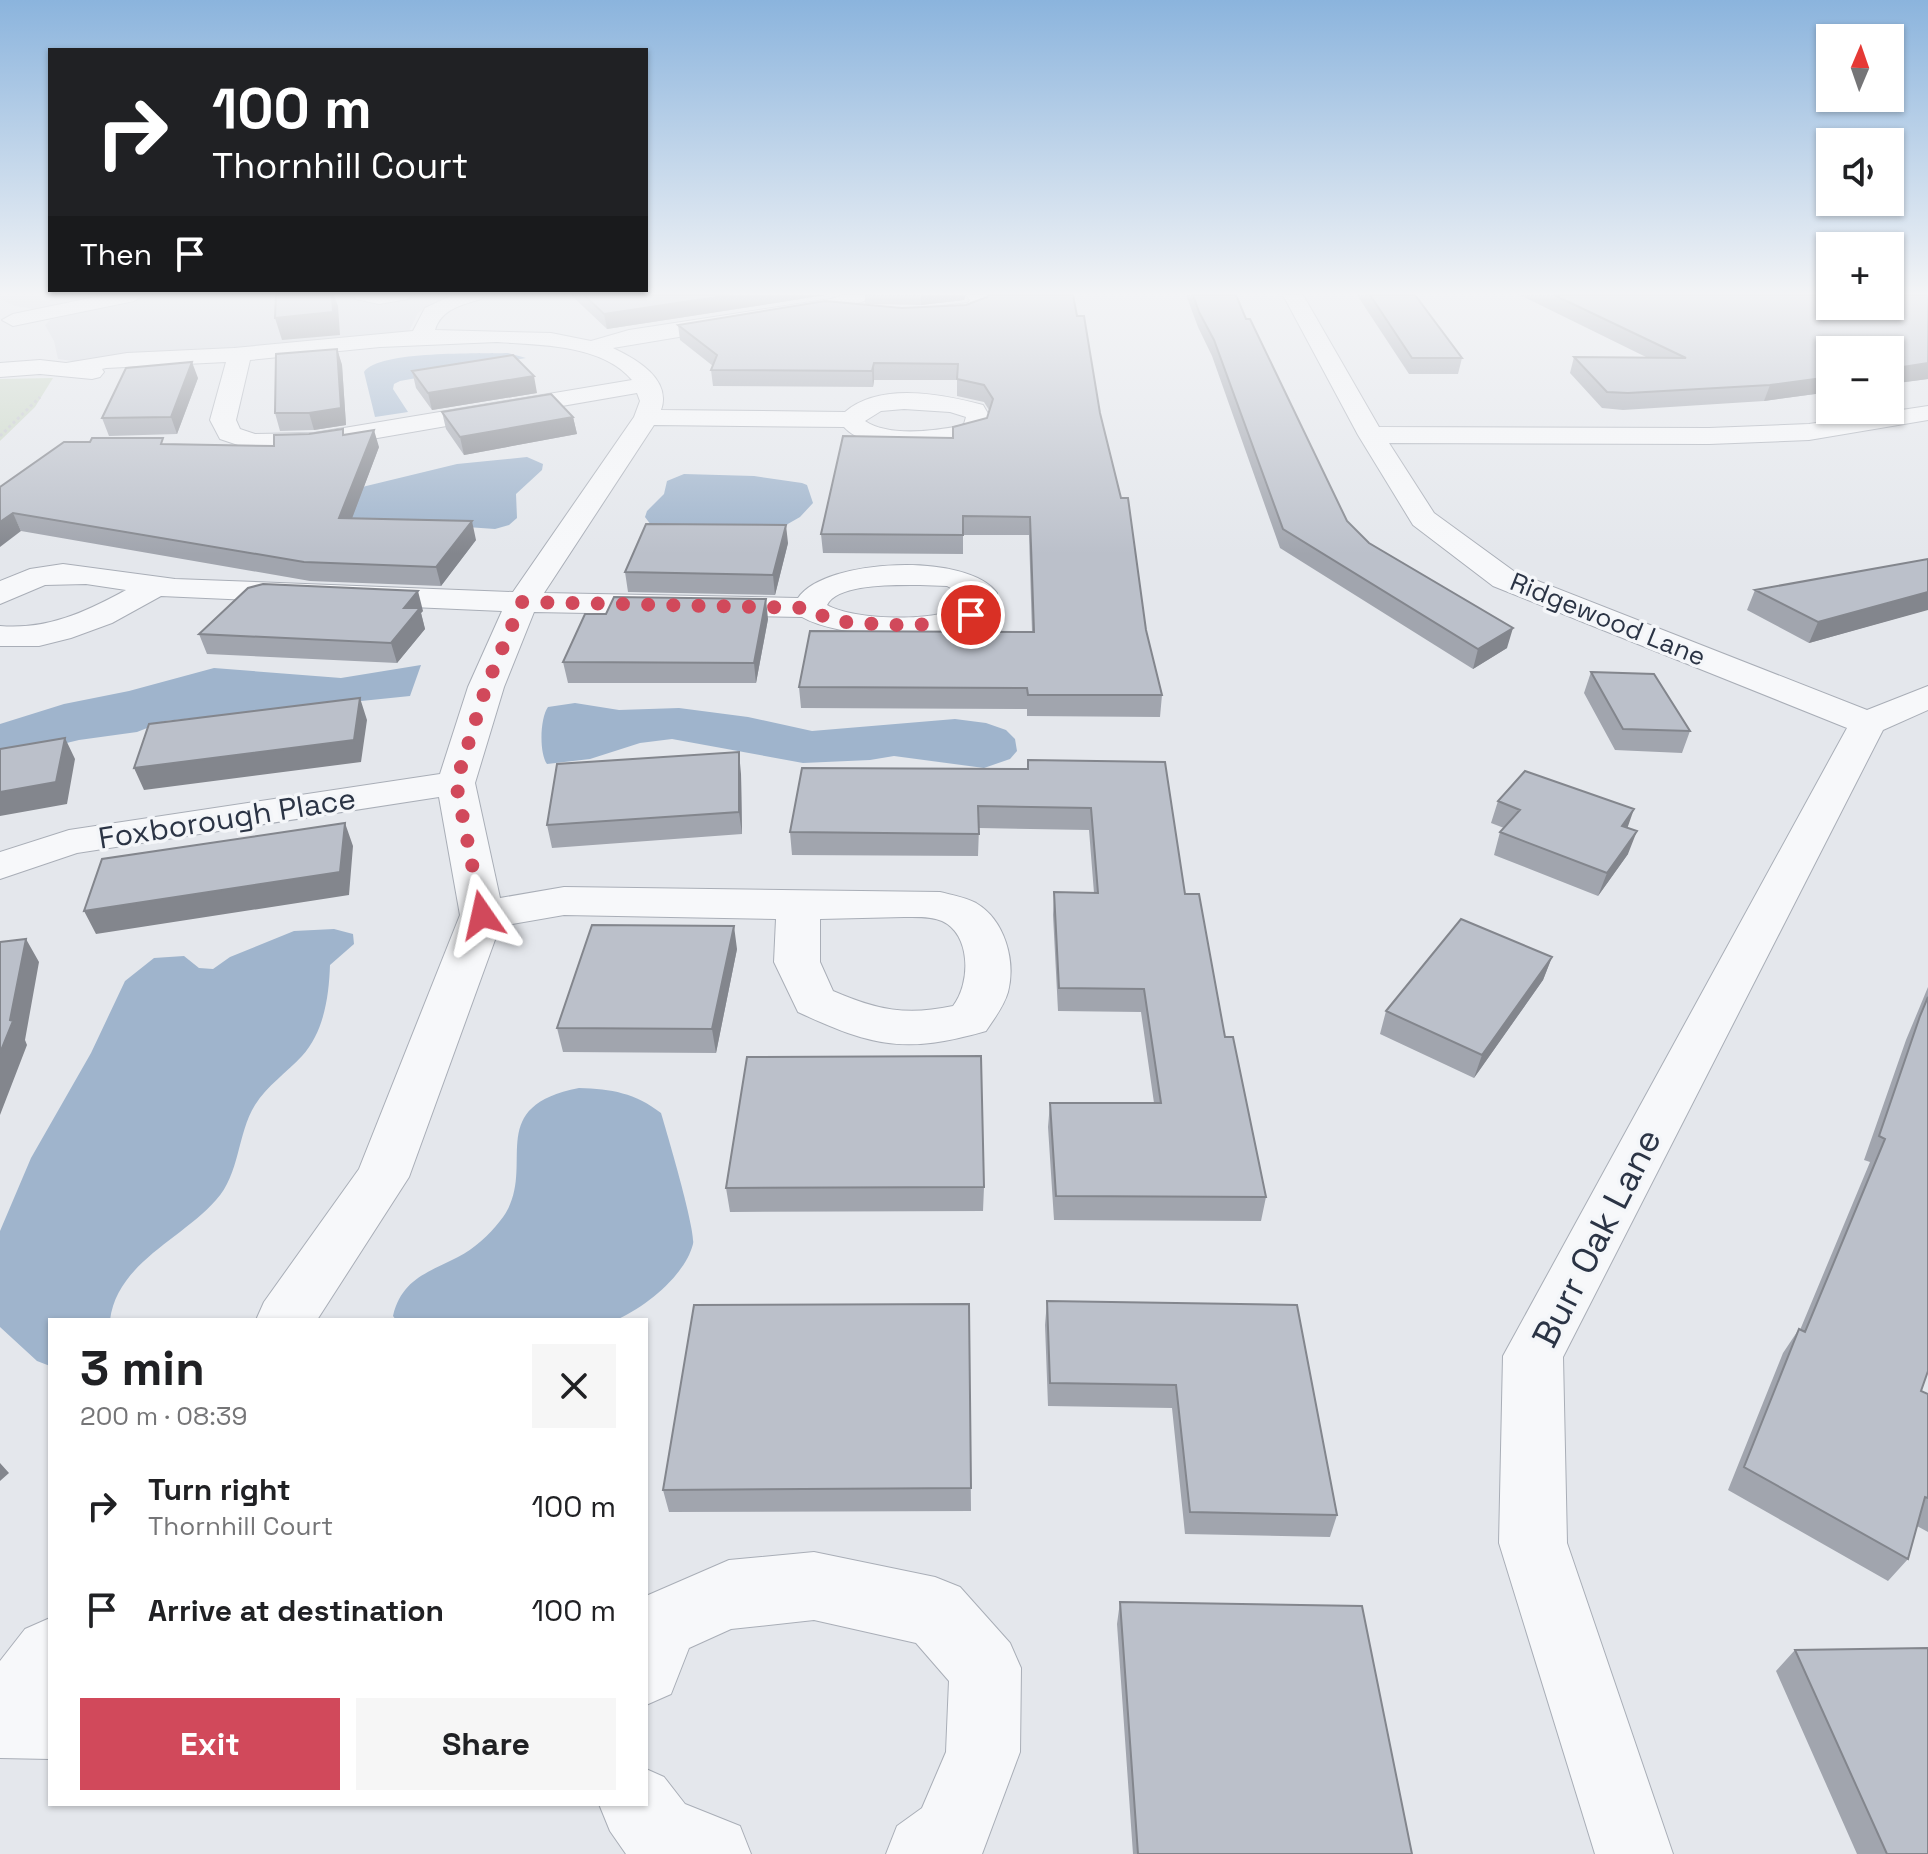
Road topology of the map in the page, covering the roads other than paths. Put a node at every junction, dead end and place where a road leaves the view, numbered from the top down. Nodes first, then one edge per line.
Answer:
1 (225, 382) edge
2 (642, 382) edge
3 (1341, 382) edge
4 (646, 401) junction
5 (1928, 413) edge
6 (851, 420) dead end
7 (1371, 435) junction
8 (154, 587) junction
9 (0, 595) edge
10 (522, 602) junction
11 (809, 608) dead end
12 (0, 636) edge
13 (1928, 697) edge
14 (1868, 723) junction
15 (456, 783) junction
16 (0, 866) edge
17 (798, 906) dead end
18 (482, 915) junction
19 (286, 1318) edge
20 (48, 1657) edge
21 (648, 1664) edge
22 (0, 1721) edge
23 (48, 1722) edge
24 (638, 1806) edge
25 (712, 1854) edge
26 (925, 1854) edge
27 (1634, 1854) edge

1 - 4 street
2 - 4 street
3 - 7 street, Ridgewood Lane
4 - 6 street
4 - 10 street
5 - 7 street
7 - 14 street, Ridgewood Lane
8 - 9 street
8 - 10 street
8 - 12 street
10 - 11 street
10 - 15 street
13 - 14 street
14 - 27 street, Burr Oak Lane
15 - 16 street, Foxborough Place
15 - 18 street
17 - 18 street
18 - 19 street
20 - 22 street
21 - 26 street
22 - 23 street
24 - 25 street

